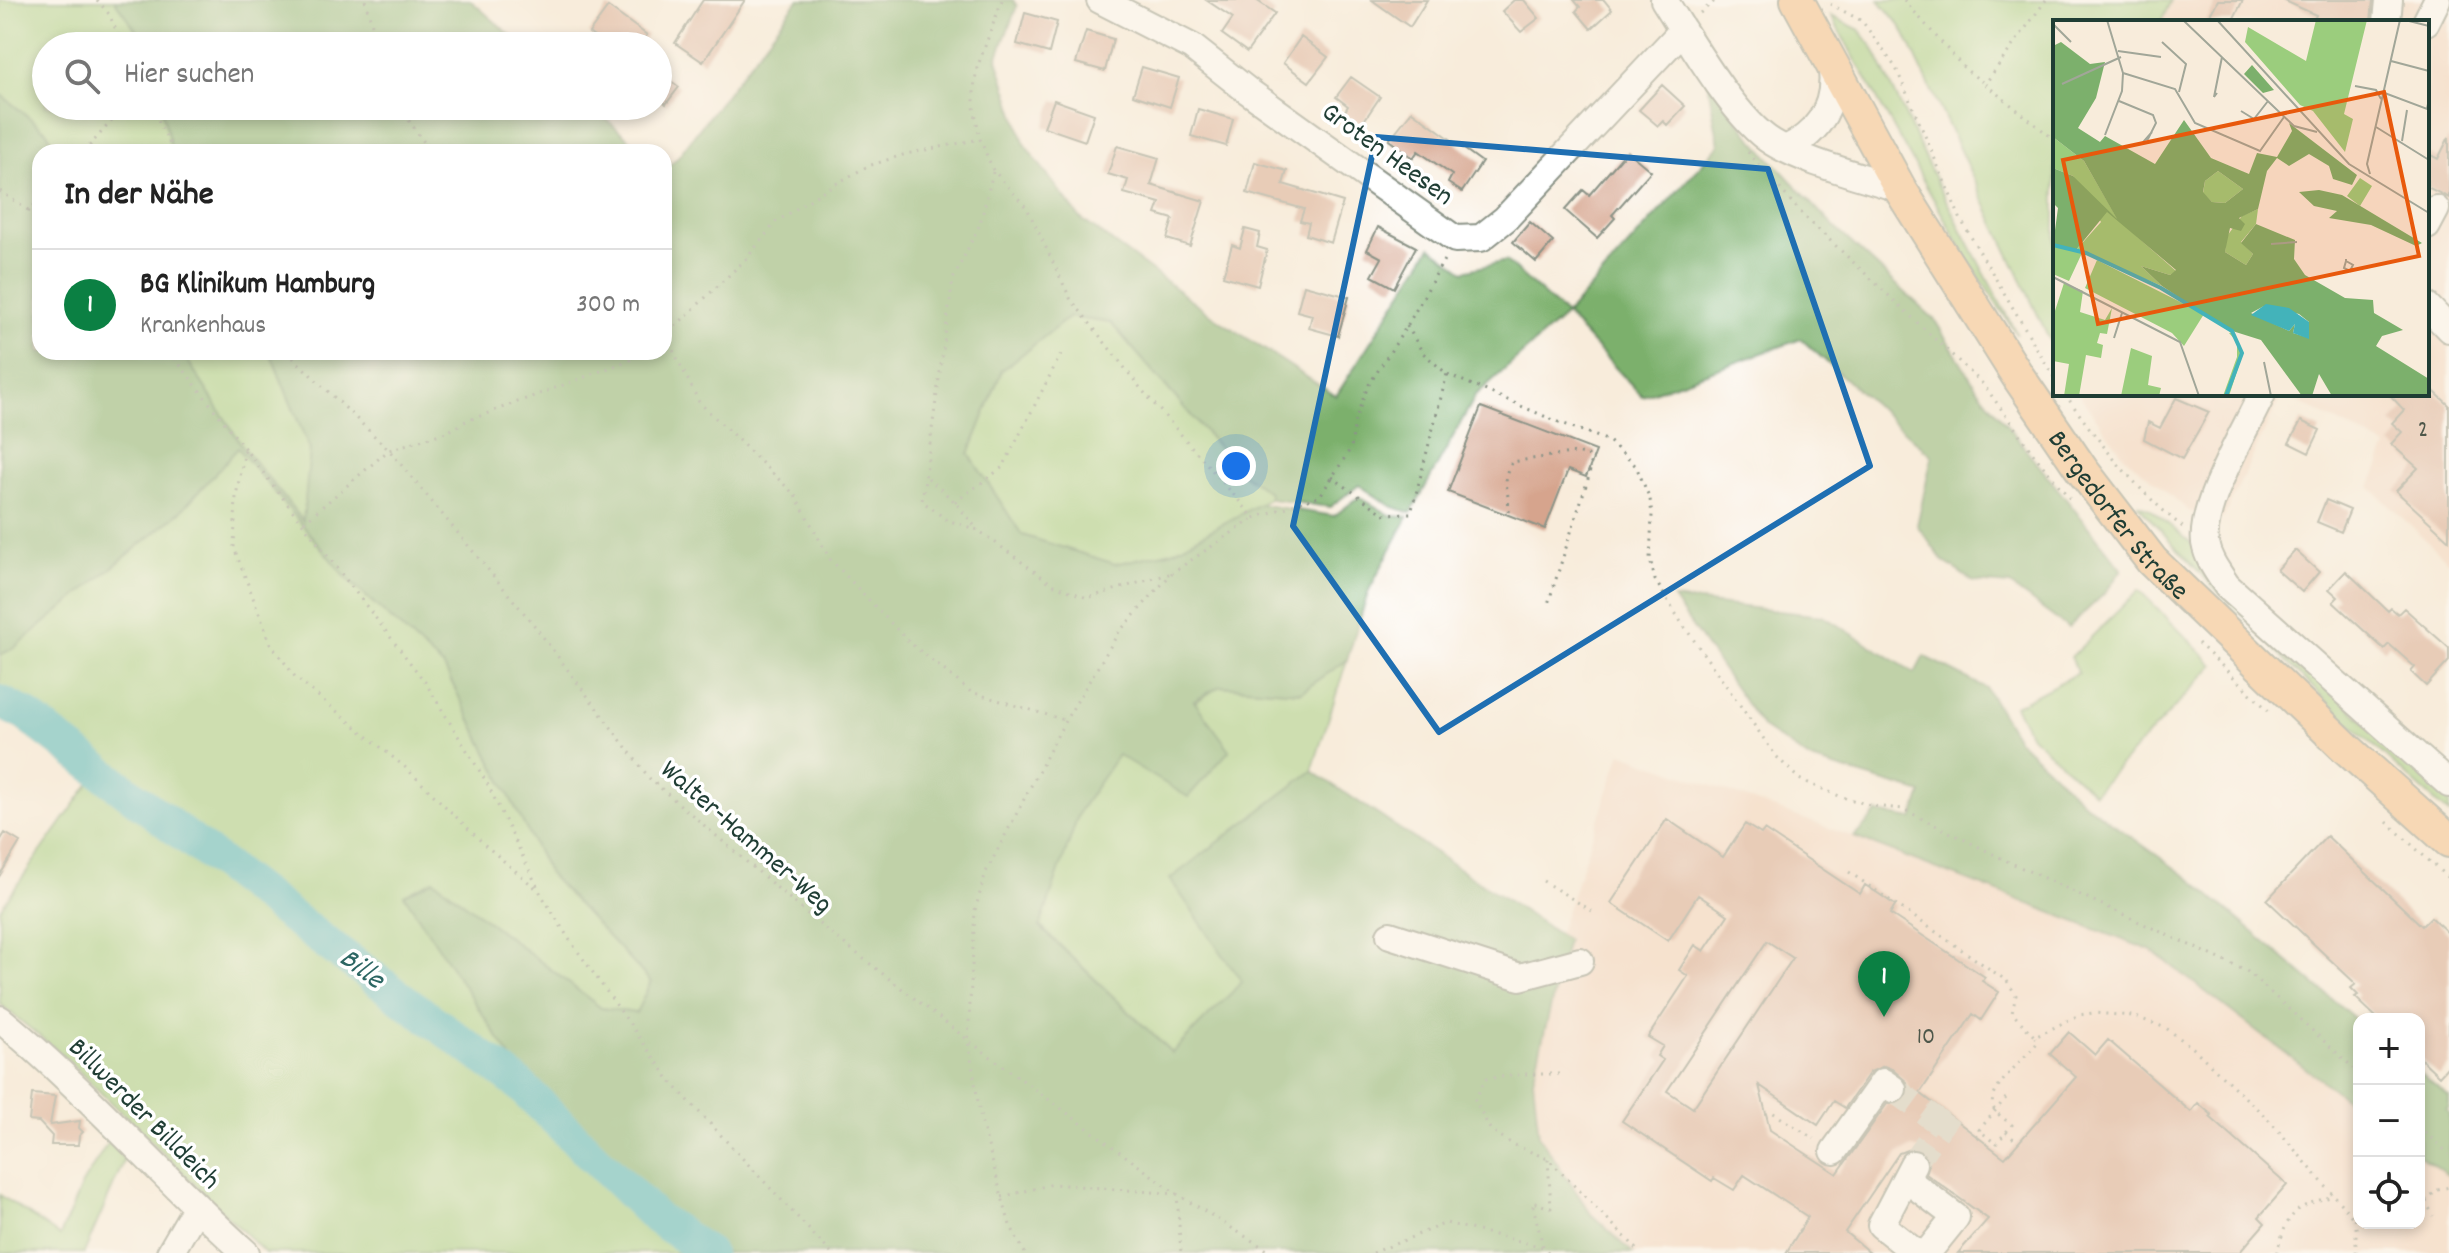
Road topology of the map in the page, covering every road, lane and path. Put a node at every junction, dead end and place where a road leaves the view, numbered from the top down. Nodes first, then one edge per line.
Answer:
1 (97, 0) edge
2 (365, 0) edge
3 (1002, 0) edge
4 (1100, 0) edge
5 (1664, 0) edge
6 (1797, 0) edge
7 (1904, 0) edge
8 (2046, 0) edge
9 (2389, 0) edge
10 (1828, 4) dead end
11 (2387, 20) edge
12 (1683, 30) junction
13 (117, 32) edge
14 (374, 32) edge
15 (1831, 63) junction
16 (1985, 84) junction
17 (113, 120) edge
18 (158, 120) edge
19 (408, 120) edge
20 (2053, 138) edge
21 (980, 139) junction
22 (91, 144) edge
23 (170, 144) edge
24 (425, 144) edge
25 (1743, 146) dead end
26 (1786, 149) junction
27 (993, 170) junction
28 (1900, 189) junction
29 (0, 191) edge
30 (32, 208) edge
31 (28, 212) junction
32 (32, 215) edge
33 (1455, 239) junction
34 (2429, 308) edge
35 (1407, 326) junction
36 (2449, 329) edge
37 (672, 330) edge
38 (672, 350) edge
39 (1063, 350) dead end
40 (176, 360) edge
41 (295, 360) edge
42 (630, 360) edge
43 (2053, 366) edge
44 (2050, 370) junction
45 (1447, 374) junction
46 (2053, 375) edge
47 (2066, 396) edge
48 (2261, 396) edge
49 (245, 450) junction
50 (389, 450) junction
51 (927, 477) junction
52 (1332, 477) junction
53 (955, 502) junction
54 (2078, 509) dead end
55 (1508, 512) dead end
56 (1254, 518) junction
57 (304, 522) junction
58 (978, 530) junction
59 (2205, 545) junction
60 (1172, 573) junction
61 (1547, 607) dead end
62 (2197, 642) dead end
63 (2275, 717) dead end
64 (1065, 721) junction
65 (2449, 784) edge
66 (2379, 814) dead end
67 (2449, 841) edge
68 (1849, 872) dead end
69 (2449, 879) edge
70 (1543, 881) dead end
71 (541, 894) junction
72 (1592, 911) dead end
73 (1390, 935) dead end
74 (1580, 961) dead end
75 (0, 1019) edge
76 (2035, 1037) junction
77 (968, 1040) junction
78 (2353, 1068) edge
79 (1559, 1074) dead end
80 (1893, 1089) dead end
81 (2006, 1098) dead end
82 (1995, 1110) junction
83 (1766, 1114) dead end
84 (2006, 1132) junction
85 (2425, 1132) edge
86 (2018, 1143) dead end
87 (1834, 1151) joint
88 (2449, 1154) edge
89 (1548, 1159) junction
90 (2449, 1187) edge
91 (1177, 1194) junction
92 (2334, 1196) junction
93 (1002, 1197) junction
94 (2426, 1201) joint
95 (196, 1208) junction
96 (2433, 1216) dead end
97 (2353, 1218) edge
98 (2356, 1229) edge
99 (1543, 1247) junction
100 (170, 1253) edge
101 (246, 1253) edge
102 (831, 1253) edge
103 (1025, 1253) edge
104 (1181, 1253) edge
105 (1272, 1253) edge
106 (1373, 1253) edge
107 (1549, 1253) edge
108 (1641, 1253) edge
109 (1916, 1253) edge
110 (1927, 1253) edge
111 (2277, 1253) edge
112 (2356, 1253) edge

1 - 13 path
2 - 14 path
3 - 21 path
4 - 33 street, Groten Heesen
5 - 12 street
6 - 15 main road, Bergedorfer Straße
7 - 16 path
8 - 16 path
9 - 11 street
10 - 44 path
12 - 26 street
12 - 33 street, Groten Heesen
15 - 26 street
15 - 28 main road, Bergedorfer Straße
16 - 20 path
17 - 22 path
18 - 23 path
19 - 24 path
21 - 27 path
21 - 37 path
25 - 54 path
26 - 28 street
27 - 51 path
27 - 56 path
28 - 67 main road, Bergedorfer Straße
29 - 31 path
30 - 31 path
31 - 32 path
33 - 35 path
34 - 36 street
35 - 45 path
35 - 52 path
38 - 64 path
39 - 53 path
40 - 49 path
41 - 50 path, Walter-Hammer-Weg
42 - 50 path
43 - 44 path
44 - 46 path
45 - 52 path
45 - 78 path
47 - 59 path
48 - 59 street
49 - 57 path
49 - 71 path
50 - 57 path
50 - 77 path, Walter-Hammer-Weg
51 - 53 path
51 - 58 path
52 - 56 path
53 - 58 path
55 - 61 path
56 - 60 path
57 - 71 path
58 - 60 path
59 - 65 street
60 - 64 path
62 - 63 path
64 - 77 path
66 - 69 path
68 - 76 path
70 - 72 path
71 - 102 path
73 - 74 street
75 - 95 street, Billwerder Billdeich
76 - 82 path
76 - 92 path
77 - 91 path, Walter-Hammer-Weg
77 - 93 path
79 - 89 path
80 - 87 street
81 - 82 path
82 - 84 path
82 - 84 path
83 - 87 path
84 - 86 path
85 - 88 path
89 - 99 path
89 - 108 path
90 - 94 path
91 - 93 path
91 - 104 path
91 - 105 path, Walter-Hammer-Weg
92 - 97 path
92 - 111 path
93 - 103 path
94 - 96 path
95 - 100 street
95 - 101 street, Billwerder Billdeich
98 - 112 path
99 - 106 path
99 - 107 path
109 - 110 street

